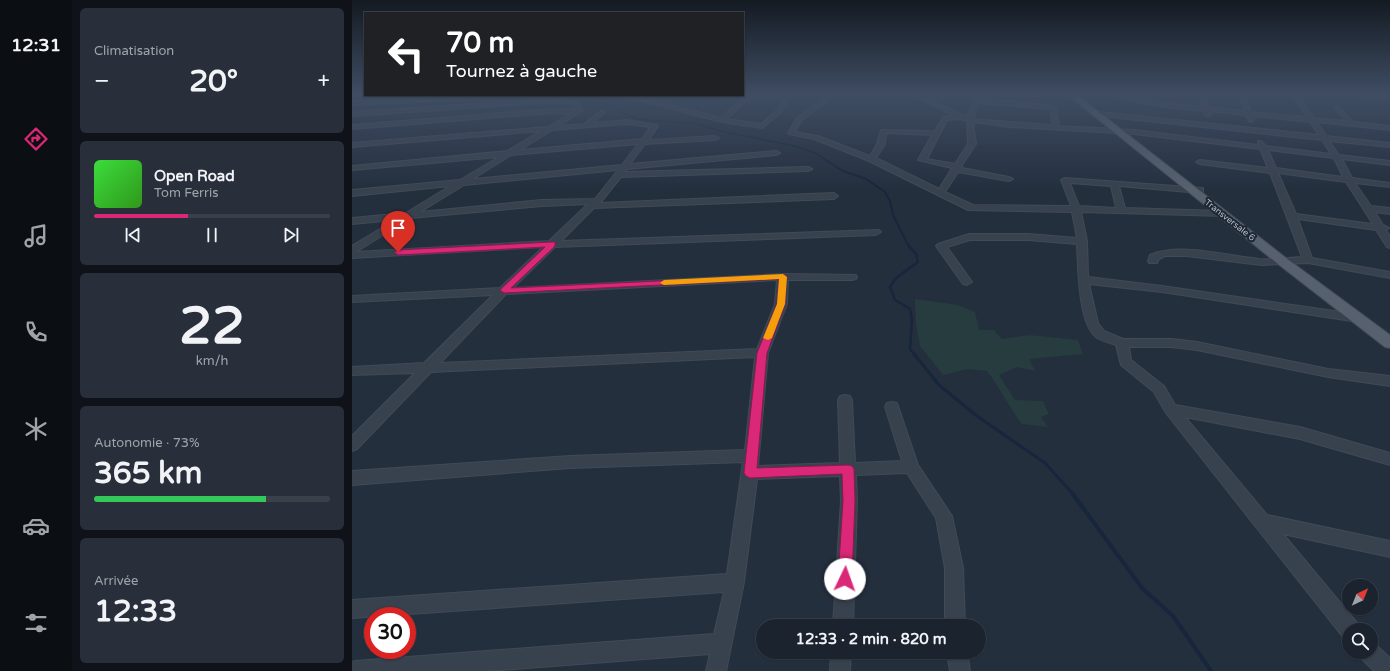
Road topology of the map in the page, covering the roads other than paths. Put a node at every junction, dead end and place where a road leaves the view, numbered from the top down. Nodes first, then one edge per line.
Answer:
1 (554, 126) edge
2 (580, 126) edge
3 (655, 126) edge
4 (795, 126) edge
5 (940, 126) edge
6 (968, 126) edge
7 (1113, 126) edge
8 (1114, 126) edge
9 (1212, 126) edge
10 (1228, 126) edge
11 (1255, 126) edge
12 (1316, 126) edge
13 (1374, 126) edge
14 (1056, 127) edge
15 (551, 128) junction
16 (1390, 128) edge
17 (1118, 130) junction
18 (1256, 130) junction
19 (936, 133) junction
20 (1322, 137) junction
21 (715, 138) dead end
22 (642, 142) junction
23 (1216, 142) junction
24 (1390, 144) edge
25 (352, 145) edge
26 (1263, 148) junction
27 (509, 153) junction
28 (776, 154) dead end
29 (1337, 157) junction
30 (872, 159) junction
31 (1200, 162) dead end
32 (1390, 163) edge
33 (352, 168) edge
34 (958, 168) junction
35 (808, 169) dead end
36 (1271, 170) junction
37 (622, 171) junction
38 (1009, 179) dead end
39 (1349, 180) junction
40 (468, 181) junction
41 (1114, 183) junction
42 (1390, 186) edge
43 (1196, 190) junction
44 (352, 193) edge
45 (940, 193) junction
46 (834, 196) dead end
47 (594, 204) junction
48 (1368, 208) junction
49 (1076, 209) junction
50 (1121, 211) junction
51 (1390, 211) edge
52 (1222, 214) junction
53 (410, 215) junction
54 (1292, 216) junction
55 (352, 222) edge
56 (1380, 227) junction
57 (1390, 228) edge
58 (876, 232) dead end
59 (1082, 241) junction
60 (552, 244) junction
61 (1390, 245) edge
62 (352, 250) edge
63 (352, 255) edge
64 (1295, 260) junction
65 (1308, 260) junction
66 (1153, 261) dead end
67 (1282, 262) junction
68 (1390, 275) edge
69 (783, 277) junction
70 (852, 277) dead end
71 (1083, 280) junction
72 (967, 282) dead end
73 (504, 290) junction
74 (352, 299) edge
75 (1358, 318) junction
76 (1390, 331) edge
77 (1122, 343) junction
78 (1390, 343) edge
79 (762, 353) junction
80 (430, 366) junction
81 (352, 371) edge
82 (1390, 381) edge
83 (845, 400) dead end
84 (892, 407) dead end
85 (1171, 409) junction
86 (352, 445) edge
87 (751, 456) junction
88 (1390, 459) edge
89 (911, 467) junction
90 (848, 469) junction
91 (750, 473) junction
92 (352, 478) edge
93 (1263, 522) junction
94 (1390, 550) edge
95 (735, 582) junction
96 (352, 609) edge
97 (843, 619) edge
98 (955, 619) edge
99 (1344, 623) edge
100 (722, 643) junction
101 (841, 659) edge
102 (958, 659) edge
103 (1376, 659) edge
104 (355, 671) edge
105 (716, 671) edge
106 (840, 671) edge
107 (960, 671) edge
108 (1389, 671) edge

1 - 15 street
2 - 15 street
3 - 22 street
4 - 30 street
5 - 19 street
6 - 34 street
7 - 17 main road, Transversale 6
8 - 17 main road, Transversale 6
9 - 23 street
10 - 18 street
11 - 18 street
12 - 20 street
13 - 16 street
14 - 17 street
15 - 25 street
15 - 27 street
17 - 23 street
17 - 43 main road, Transversale 6
18 - 20 street
18 - 26 street
19 - 30 street
19 - 34 street
20 - 24 street
20 - 29 street
21 - 22 street
22 - 27 street
22 - 37 street
23 - 26 street
26 - 29 street
26 - 36 street
27 - 33 street
27 - 40 street
28 - 37 street
29 - 32 street
29 - 39 street
30 - 45 street
31 - 36 street
34 - 38 street
34 - 45 street
35 - 37 street
36 - 39 street
36 - 54 street
37 - 40 street
37 - 47 street
39 - 42 street
39 - 48 street
40 - 44 street
40 - 53 street
41 - 43 street
41 - 49 street
41 - 50 street
43 - 52 main road, Transversale 6
43 - 64 main road, Transversale 6
45 - 49 street
46 - 47 street
47 - 53 street
47 - 60 street
48 - 51 street
48 - 56 street
49 - 50 street
49 - 59 street
50 - 52 street
52 - 67 main road, Transversale 6
53 - 55 street
53 - 62 street
54 - 56 street
54 - 65 street
56 - 57 street
56 - 61 street
58 - 60 street
59 - 71 street
59 - 72 street
60 - 63 street
60 - 73 street
64 - 65 street
64 - 67 street
64 - 76 main road, Transversale 6
65 - 68 street
66 - 67 street
67 - 75 main road, Transversale 6
69 - 70 street
69 - 73 street
69 - 79 street
71 - 75 street
71 - 77 street
73 - 74 street
73 - 80 street
75 - 78 main road, Transversale 6
77 - 82 street
77 - 85 street
79 - 80 street
79 - 87 street
80 - 81 street
80 - 86 street
83 - 90 street
84 - 89 street
85 - 88 street
85 - 93 street
87 - 91 street
87 - 92 street
89 - 90 street
89 - 98 street
90 - 91 street
90 - 97 street
91 - 95 street
93 - 94 street
93 - 99 street
95 - 96 street
95 - 100 street
100 - 104 street
100 - 105 street
101 - 106 street
102 - 107 street
103 - 108 street

